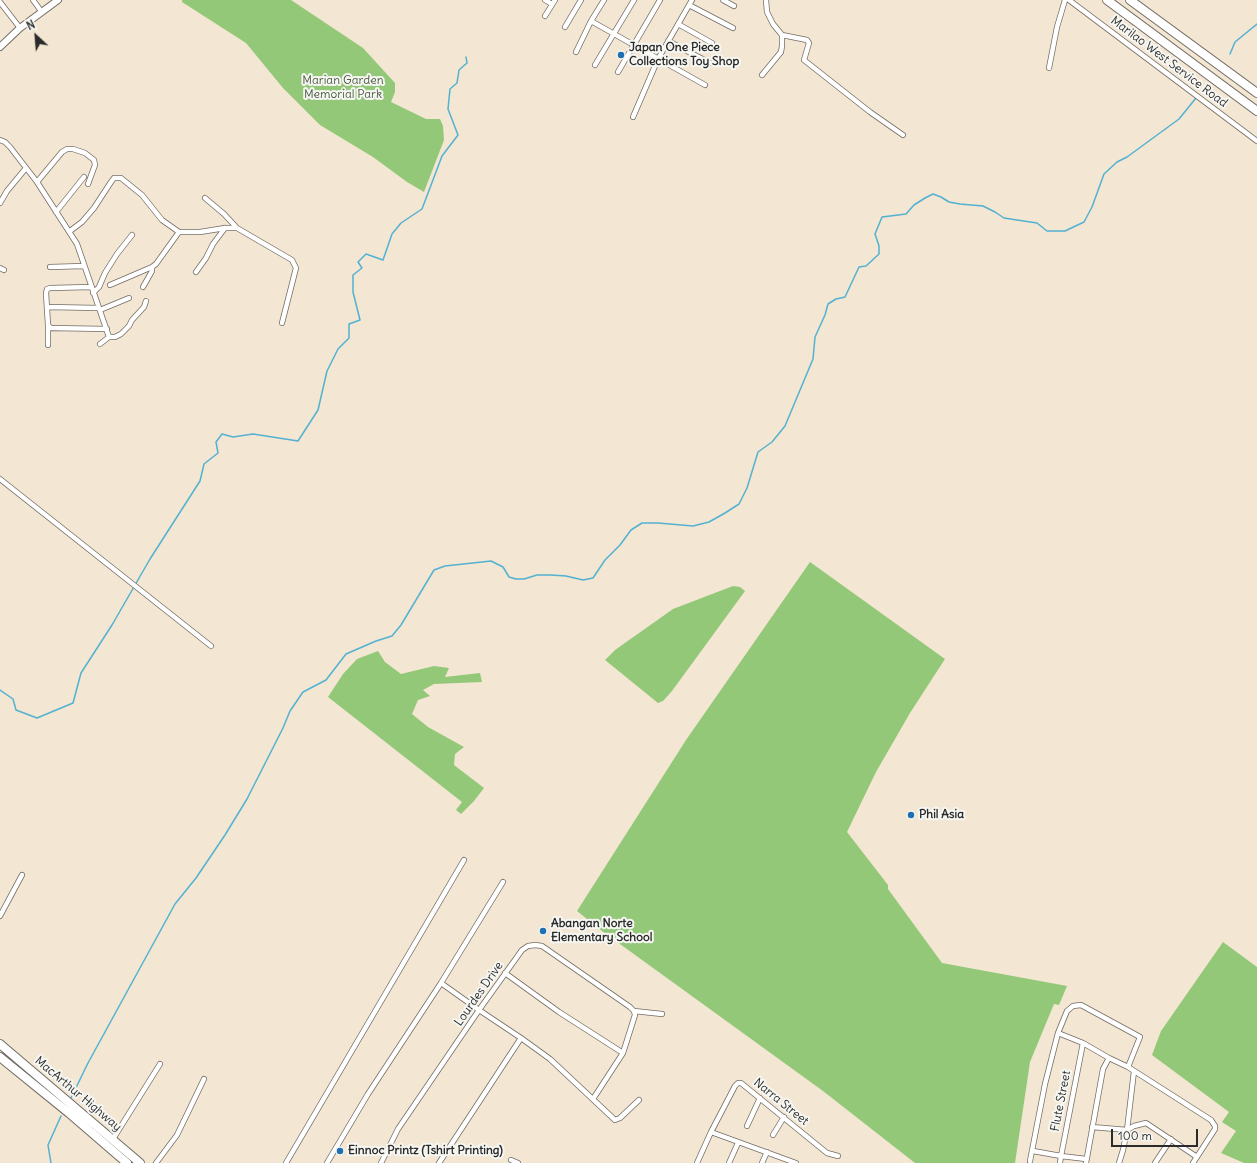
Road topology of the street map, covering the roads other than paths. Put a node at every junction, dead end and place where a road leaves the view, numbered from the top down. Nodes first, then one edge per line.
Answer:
1 (33, 0) edge
2 (58, 0) edge
3 (546, 0) edge
4 (581, 0) edge
5 (604, 0) edge
6 (634, 0) edge
7 (660, 0) edge
8 (692, 0) edge
9 (723, 0) edge
10 (766, 0) edge
11 (1065, 0) edge
12 (1069, 0) edge
13 (1107, 0) edge
14 (1130, 0) edge
15 (0, 2) edge
16 (554, 2) edge
17 (689, 5) junction
18 (734, 6) dead end
19 (41, 11) junction
20 (545, 16) dead end
21 (591, 21) junction
22 (678, 24) junction
23 (565, 27) dead end
24 (20, 28) junction
25 (733, 28) dead end
26 (614, 34) junction
27 (782, 35) junction
28 (668, 41) junction
29 (712, 43) dead end
30 (634, 45) junction
31 (0, 47) edge
32 (576, 52) dead end
33 (658, 59) junction
34 (710, 63) dead end
35 (595, 64) dead end
36 (1049, 68) dead end
37 (618, 72) dead end
38 (762, 75) dead end
39 (705, 85) dead end
40 (1257, 93) edge
41 (1257, 111) edge
42 (633, 117) dead end
43 (903, 135) dead end
44 (0, 140) edge
45 (1257, 140) edge
46 (26, 168) junction
47 (84, 177) dead end
48 (37, 182) junction
49 (88, 184) dead end
50 (205, 198) dead end
51 (0, 203) edge
52 (56, 212) junction
53 (225, 228) junction
54 (237, 228) junction
55 (70, 231) junction
56 (178, 232) junction
57 (132, 235) dead end
58 (84, 266) junction
59 (50, 267) dead end
60 (152, 267) junction
61 (196, 272) dead end
62 (110, 285) dead end
63 (91, 287) junction
64 (143, 287) dead end
65 (93, 293) junction
66 (128, 298) dead end
67 (146, 301) dead end
68 (47, 307) junction
69 (99, 309) junction
70 (282, 323) dead end
71 (48, 326) junction
72 (107, 329) junction
73 (109, 337) junction
74 (100, 344) dead end
75 (48, 345) dead end
76 (0, 479) edge
77 (211, 646) dead end
78 (464, 860) dead end
79 (22, 875) dead end
80 (503, 882) dead end
81 (0, 916) edge
82 (505, 973) junction
83 (441, 983) junction
84 (479, 1010) junction
85 (634, 1011) junction
86 (662, 1014) dead end
87 (1058, 1033) junction
88 (521, 1038) junction
89 (1083, 1043) junction
90 (0, 1045) edge
91 (623, 1053) junction
92 (0, 1057) edge
93 (1109, 1058) junction
94 (160, 1064) dead end
95 (1128, 1067) junction
96 (1134, 1071) junction
97 (204, 1079) dead end
98 (760, 1098) junction
99 (593, 1099) junction
100 (639, 1100) dead end
101 (784, 1117) junction
102 (747, 1126) dead end
103 (1092, 1127) junction
104 (1127, 1130) junction
105 (711, 1132) junction
106 (773, 1135) dead end
107 (113, 1139) junction
108 (1171, 1139) junction
109 (738, 1142) junction
110 (1033, 1151) junction
111 (767, 1152) junction
112 (838, 1156) dead end
113 (1060, 1156) junction
114 (1198, 1157) junction
115 (511, 1160) dead end
116 (1086, 1161) edge
117 (1030, 1162) dead end
118 (127, 1163) edge
119 (140, 1163) edge
120 (156, 1163) edge
121 (286, 1163) edge
122 (327, 1163) edge
123 (381, 1163) edge
124 (439, 1163) edge
125 (518, 1163) edge
126 (697, 1163) edge
127 (729, 1163) edge
128 (762, 1163) edge
129 (796, 1163) edge
130 (1060, 1163) edge
131 (1119, 1163) edge
132 (1155, 1163) edge
133 (1193, 1163) edge

1 - 19 street
2 - 19 street
3 - 16 street
4 - 23 street
5 - 21 street
6 - 26 street
7 - 30 street
8 - 17 street
9 - 18 street
10 - 27 street
11 - 36 street
12 - 45 street, Marilao West Service Road
13 - 41 highway
14 - 40 highway
15 - 24 street
16 - 20 street
17 - 22 street
17 - 25 street
19 - 24 street
21 - 26 street
21 - 32 street
22 - 28 street
22 - 29 street
24 - 31 street
26 - 30 street
26 - 35 street
27 - 38 street
27 - 43 street
28 - 33 street
28 - 34 street
30 - 33 street
30 - 37 street
33 - 39 street
33 - 42 street
44 - 46 street
46 - 48 street
46 - 51 street
47 - 52 street
48 - 49 street
48 - 52 street
50 - 54 street
52 - 55 street
53 - 54 street
53 - 56 street
53 - 61 street
54 - 70 street
55 - 56 street
55 - 58 street
56 - 60 street
57 - 65 street
58 - 59 street
58 - 63 street
60 - 62 street
60 - 64 street
63 - 65 street
63 - 68 street
65 - 69 street
66 - 69 street
67 - 73 street
68 - 69 street
68 - 71 street
69 - 72 street
71 - 72 street
71 - 75 street
72 - 73 street
73 - 74 street
76 - 77 street
78 - 121 street
79 - 81 street
80 - 83 street
82 - 84 street, Lourdes Drive
82 - 85 street, Lourdes Drive
82 - 91 street
83 - 84 street
83 - 122 street
84 - 88 street
84 - 123 street, Lourdes Drive
85 - 86 street
85 - 91 street
87 - 89 street
87 - 95 street
87 - 110 street
88 - 99 street
88 - 124 street
89 - 93 street
89 - 113 street, Flute Street
90 - 107 highway, MacArthur Highway
91 - 99 street
92 - 118 highway, MacArthur Highway
93 - 95 street
93 - 103 street
94 - 107 street
95 - 96 street
96 - 104 street
96 - 114 street
97 - 120 street
98 - 101 street, Narra Street
98 - 102 street
98 - 105 street, Narra Street
99 - 100 street
101 - 106 street
101 - 112 street, Narra Street
103 - 104 street
103 - 116 street
104 - 108 street
104 - 131 street
105 - 109 street
105 - 126 street
107 - 119 highway, MacArthur Highway
108 - 114 street
108 - 132 street
109 - 111 street
109 - 127 street
110 - 113 street
110 - 117 street
111 - 128 street
111 - 129 street
113 - 116 street
113 - 130 street, Flute Street
114 - 133 street
115 - 125 street

